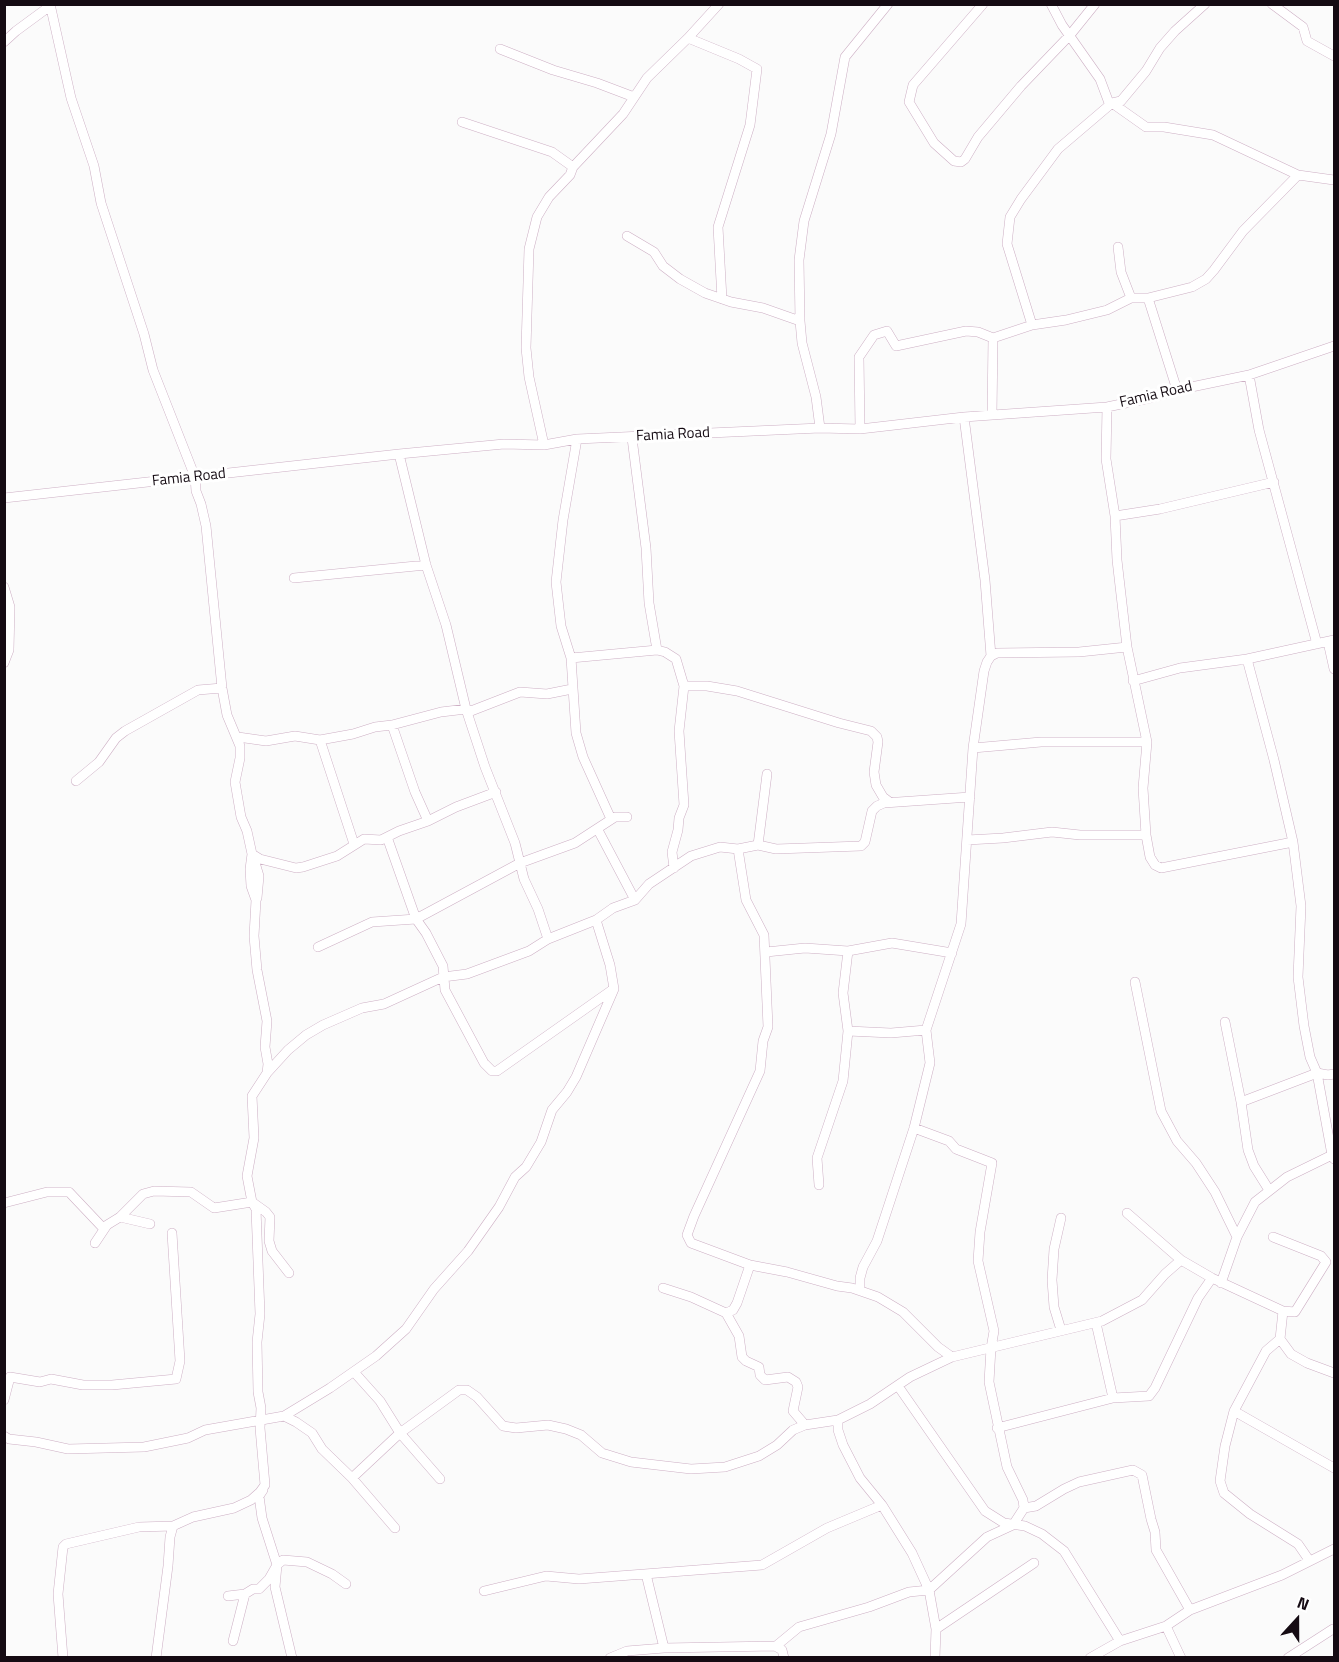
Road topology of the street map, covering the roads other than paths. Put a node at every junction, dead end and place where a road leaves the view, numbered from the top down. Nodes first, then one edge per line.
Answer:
1 (719, 4) edge
2 (888, 4) edge
3 (983, 4) edge
4 (1051, 4) edge
5 (1095, 4) edge
6 (1205, 4) edge
7 (1272, 4) edge
8 (50, 5) edge
9 (1070, 35) junction
10 (688, 38) junction
11 (4, 42) edge
12 (500, 50) dead end
13 (1335, 56) edge
14 (634, 97) junction
15 (1112, 103) junction
16 (462, 122) dead end
17 (573, 167) junction
18 (1298, 175) junction
19 (1335, 180) edge
20 (627, 236) dead end
21 (1118, 247) dead end
22 (1131, 298) junction
23 (1148, 298) junction
24 (722, 299) junction
25 (800, 321) junction
26 (1032, 325) junction
27 (993, 338) junction
28 (1335, 346) edge
29 (1249, 375) junction
30 (1177, 390) junction
31 (1107, 407) junction
32 (992, 415) junction
33 (964, 417) junction
34 (820, 428) junction
35 (860, 429) junction
36 (632, 438) junction
37 (577, 440) junction
38 (544, 445) junction
39 (399, 454) junction
40 (195, 477) junction
41 (1274, 482) junction
42 (4, 498) edge
43 (1115, 516) junction
44 (426, 565) junction
45 (294, 578) dead end
46 (4, 587) edge
47 (1331, 641) edge
48 (1317, 644) junction
49 (1127, 647) junction
50 (657, 650) junction
51 (991, 656) junction
52 (571, 658) junction
53 (1247, 659) junction
54 (4, 663) edge
55 (1335, 669) edge
56 (1133, 681) junction
57 (684, 686) junction
58 (222, 688) junction
59 (572, 688) junction
60 (466, 709) junction
61 (392, 725) junction
62 (238, 737) junction
63 (320, 740) junction
64 (1147, 742) junction
65 (973, 748) junction
66 (767, 774) dead end
67 (76, 781) dead end
68 (496, 792) junction
69 (970, 797) junction
70 (891, 803) junction
71 (627, 817) dead end
72 (611, 819) junction
73 (428, 821) junction
74 (598, 830) junction
75 (1146, 835) junction
76 (387, 837) junction
77 (967, 840) junction
78 (1293, 842) junction
79 (354, 844) junction
80 (758, 845) junction
81 (738, 849) junction
82 (252, 854) junction
83 (520, 863) junction
84 (674, 868) junction
85 (635, 900) junction
86 (416, 920) junction
87 (596, 920) junction
88 (548, 939) junction
89 (318, 947) dead end
90 (848, 951) junction
91 (766, 952) junction
92 (952, 953) junction
93 (443, 977) junction
94 (1135, 982) dead end
95 (614, 989) junction
96 (1224, 1022) dead end
97 (926, 1030) junction
98 (848, 1031) junction
99 (267, 1073) junction
100 (1317, 1073) junction
101 (1335, 1074) edge
102 (1241, 1102) junction
103 (914, 1128) junction
104 (1333, 1157) edge
105 (819, 1185) dead end
106 (1269, 1190) junction
107 (252, 1202) junction
108 (4, 1203) edge
109 (1127, 1213) dead end
110 (120, 1217) junction
111 (1061, 1218) dead end
112 (150, 1224) dead end
113 (104, 1229) junction
114 (172, 1233) dead end
115 (1237, 1237) junction
116 (1273, 1237) dead end
117 (95, 1243) dead end
118 (1181, 1260) junction
119 (1330, 1264) edge
120 (750, 1265) junction
121 (290, 1273) dead end
122 (1212, 1278) junction
123 (1221, 1283) junction
124 (663, 1288) dead end
125 (860, 1290) junction
126 (1283, 1311) junction
127 (726, 1313) junction
128 (1096, 1323) junction
129 (1061, 1330) junction
130 (1280, 1339) junction
131 (991, 1348) junction
132 (952, 1357) junction
133 (354, 1372) junction
134 (1335, 1373) edge
135 (898, 1386) junction
136 (1113, 1398) junction
137 (4, 1400) edge
138 (1234, 1411) junction
139 (284, 1416) junction
140 (260, 1420) junction
141 (838, 1420) junction
142 (805, 1425) junction
143 (997, 1428) junction
144 (400, 1433) junction
145 (4, 1436) edge
146 (1335, 1467) edge
147 (352, 1478) junction
148 (440, 1479) dead end
149 (265, 1485) junction
150 (882, 1505) junction
151 (1024, 1508) junction
152 (1013, 1525) junction
153 (173, 1526) junction
154 (395, 1528) dead end
155 (1335, 1549) edge
156 (1309, 1560) junction
157 (1034, 1563) dead end
158 (277, 1565) junction
159 (646, 1574) junction
160 (346, 1584) dead end
161 (929, 1590) junction
162 (484, 1591) dead end
163 (245, 1594) junction
164 (228, 1596) dead end
165 (1190, 1610) junction
166 (1166, 1626) junction
167 (936, 1629) junction
168 (1333, 1629) dead end
169 (232, 1641) dead end
170 (1120, 1641) junction
171 (776, 1646) junction
172 (664, 1648) junction
173 (63, 1658) edge
174 (156, 1658) edge
175 (292, 1658) edge
176 (610, 1658) edge
177 (784, 1658) edge
178 (935, 1658) edge
179 (1090, 1658) edge
180 (1181, 1658) edge
181 (1288, 1658) edge

1 - 10 street
2 - 25 street
3 - 9 street
4 - 9 street
5 - 9 street
6 - 15 street
7 - 13 street
8 - 11 street
8 - 40 street
9 - 15 street
10 - 14 street
10 - 24 street
12 - 14 street
14 - 17 street
15 - 18 street
15 - 26 street
16 - 17 street
17 - 38 street
18 - 19 street
18 - 23 street
20 - 24 street
21 - 22 street
22 - 23 street
22 - 26 street
23 - 30 street
24 - 25 street
25 - 34 street
26 - 27 street
27 - 32 street
27 - 35 street
28 - 29 street, Famia Road
29 - 30 street, Famia Road
29 - 41 street
30 - 31 street, Famia Road
31 - 32 street, Famia Road
31 - 43 street
32 - 33 street, Famia Road
33 - 35 street, Famia Road
33 - 51 street
34 - 35 street, Famia Road
34 - 36 street, Famia Road
36 - 37 street, Famia Road
36 - 50 street
37 - 38 street, Famia Road
37 - 52 street
38 - 39 street, Famia Road
39 - 40 street, Famia Road
39 - 44 street
40 - 42 street, Famia Road
40 - 58 street
41 - 43 street
41 - 48 street
43 - 49 street
44 - 45 street
44 - 60 street
46 - 54 street
47 - 48 street
47 - 55 street
48 - 53 street
49 - 51 street
49 - 56 street
50 - 52 street
50 - 57 street
51 - 65 street
52 - 59 street
53 - 56 street
53 - 78 street
56 - 64 street
57 - 70 street
57 - 84 street
58 - 62 street
58 - 67 street
59 - 60 street
59 - 72 street
60 - 61 street
60 - 68 street
61 - 63 street
61 - 73 street
62 - 63 street
62 - 82 street
63 - 79 street
64 - 65 street
64 - 75 street
65 - 69 street
66 - 80 street
68 - 73 street
68 - 83 street
69 - 70 street
69 - 77 street
70 - 80 street
71 - 72 street
72 - 74 street
73 - 76 street
74 - 83 street
74 - 85 street
75 - 77 street
75 - 78 street
76 - 79 street
76 - 86 street
77 - 92 street
78 - 100 street
79 - 82 street
80 - 81 street
81 - 84 street
81 - 91 street
82 - 99 street
83 - 86 street
83 - 88 street
84 - 85 street
85 - 87 street
86 - 89 street
86 - 93 street
87 - 88 street
87 - 95 street
88 - 93 street
90 - 91 street
90 - 92 street
90 - 98 street
91 - 120 street
92 - 97 street
93 - 95 street
93 - 99 street
94 - 115 street
95 - 133 street
96 - 102 street
97 - 98 street
97 - 103 street
98 - 105 street
99 - 107 street
100 - 101 street
100 - 102 street
100 - 104 street
102 - 106 street
103 - 125 street
103 - 131 street
104 - 106 street
106 - 115 street
107 - 110 street
107 - 121 street
107 - 140 street
108 - 113 street
109 - 118 street
110 - 112 street
110 - 113 street
111 - 129 street
113 - 117 street
114 - 137 street
115 - 123 street
116 - 119 street
118 - 122 street
118 - 128 street
119 - 126 street
120 - 125 street
120 - 127 street
122 - 123 street
122 - 136 street
123 - 126 street
124 - 127 street
125 - 132 street
126 - 130 street
127 - 142 street
128 - 129 street
128 - 136 street
129 - 131 street
130 - 134 street
130 - 138 street
131 - 132 street
131 - 143 street
132 - 135 street
133 - 139 street
133 - 144 street
135 - 141 street
135 - 152 street
136 - 143 street
138 - 146 street
138 - 156 street
139 - 140 street
139 - 147 street
140 - 145 street
140 - 149 street
141 - 142 street
141 - 150 street
142 - 144 street
143 - 151 street
144 - 147 street
144 - 148 street
147 - 154 street
149 - 153 street
149 - 158 street
150 - 159 street
150 - 161 street
151 - 152 street
151 - 165 street
152 - 161 street
152 - 170 street
153 - 173 street
153 - 174 street
155 - 156 street
156 - 165 street
157 - 167 street
158 - 160 street
158 - 163 street
158 - 175 street
159 - 162 street
159 - 172 street
161 - 167 street
161 - 171 street
163 - 164 street
163 - 169 street
165 - 166 street
166 - 170 street
166 - 180 street
167 - 178 street
168 - 181 street
170 - 179 street
171 - 172 street
171 - 177 street
172 - 176 street

